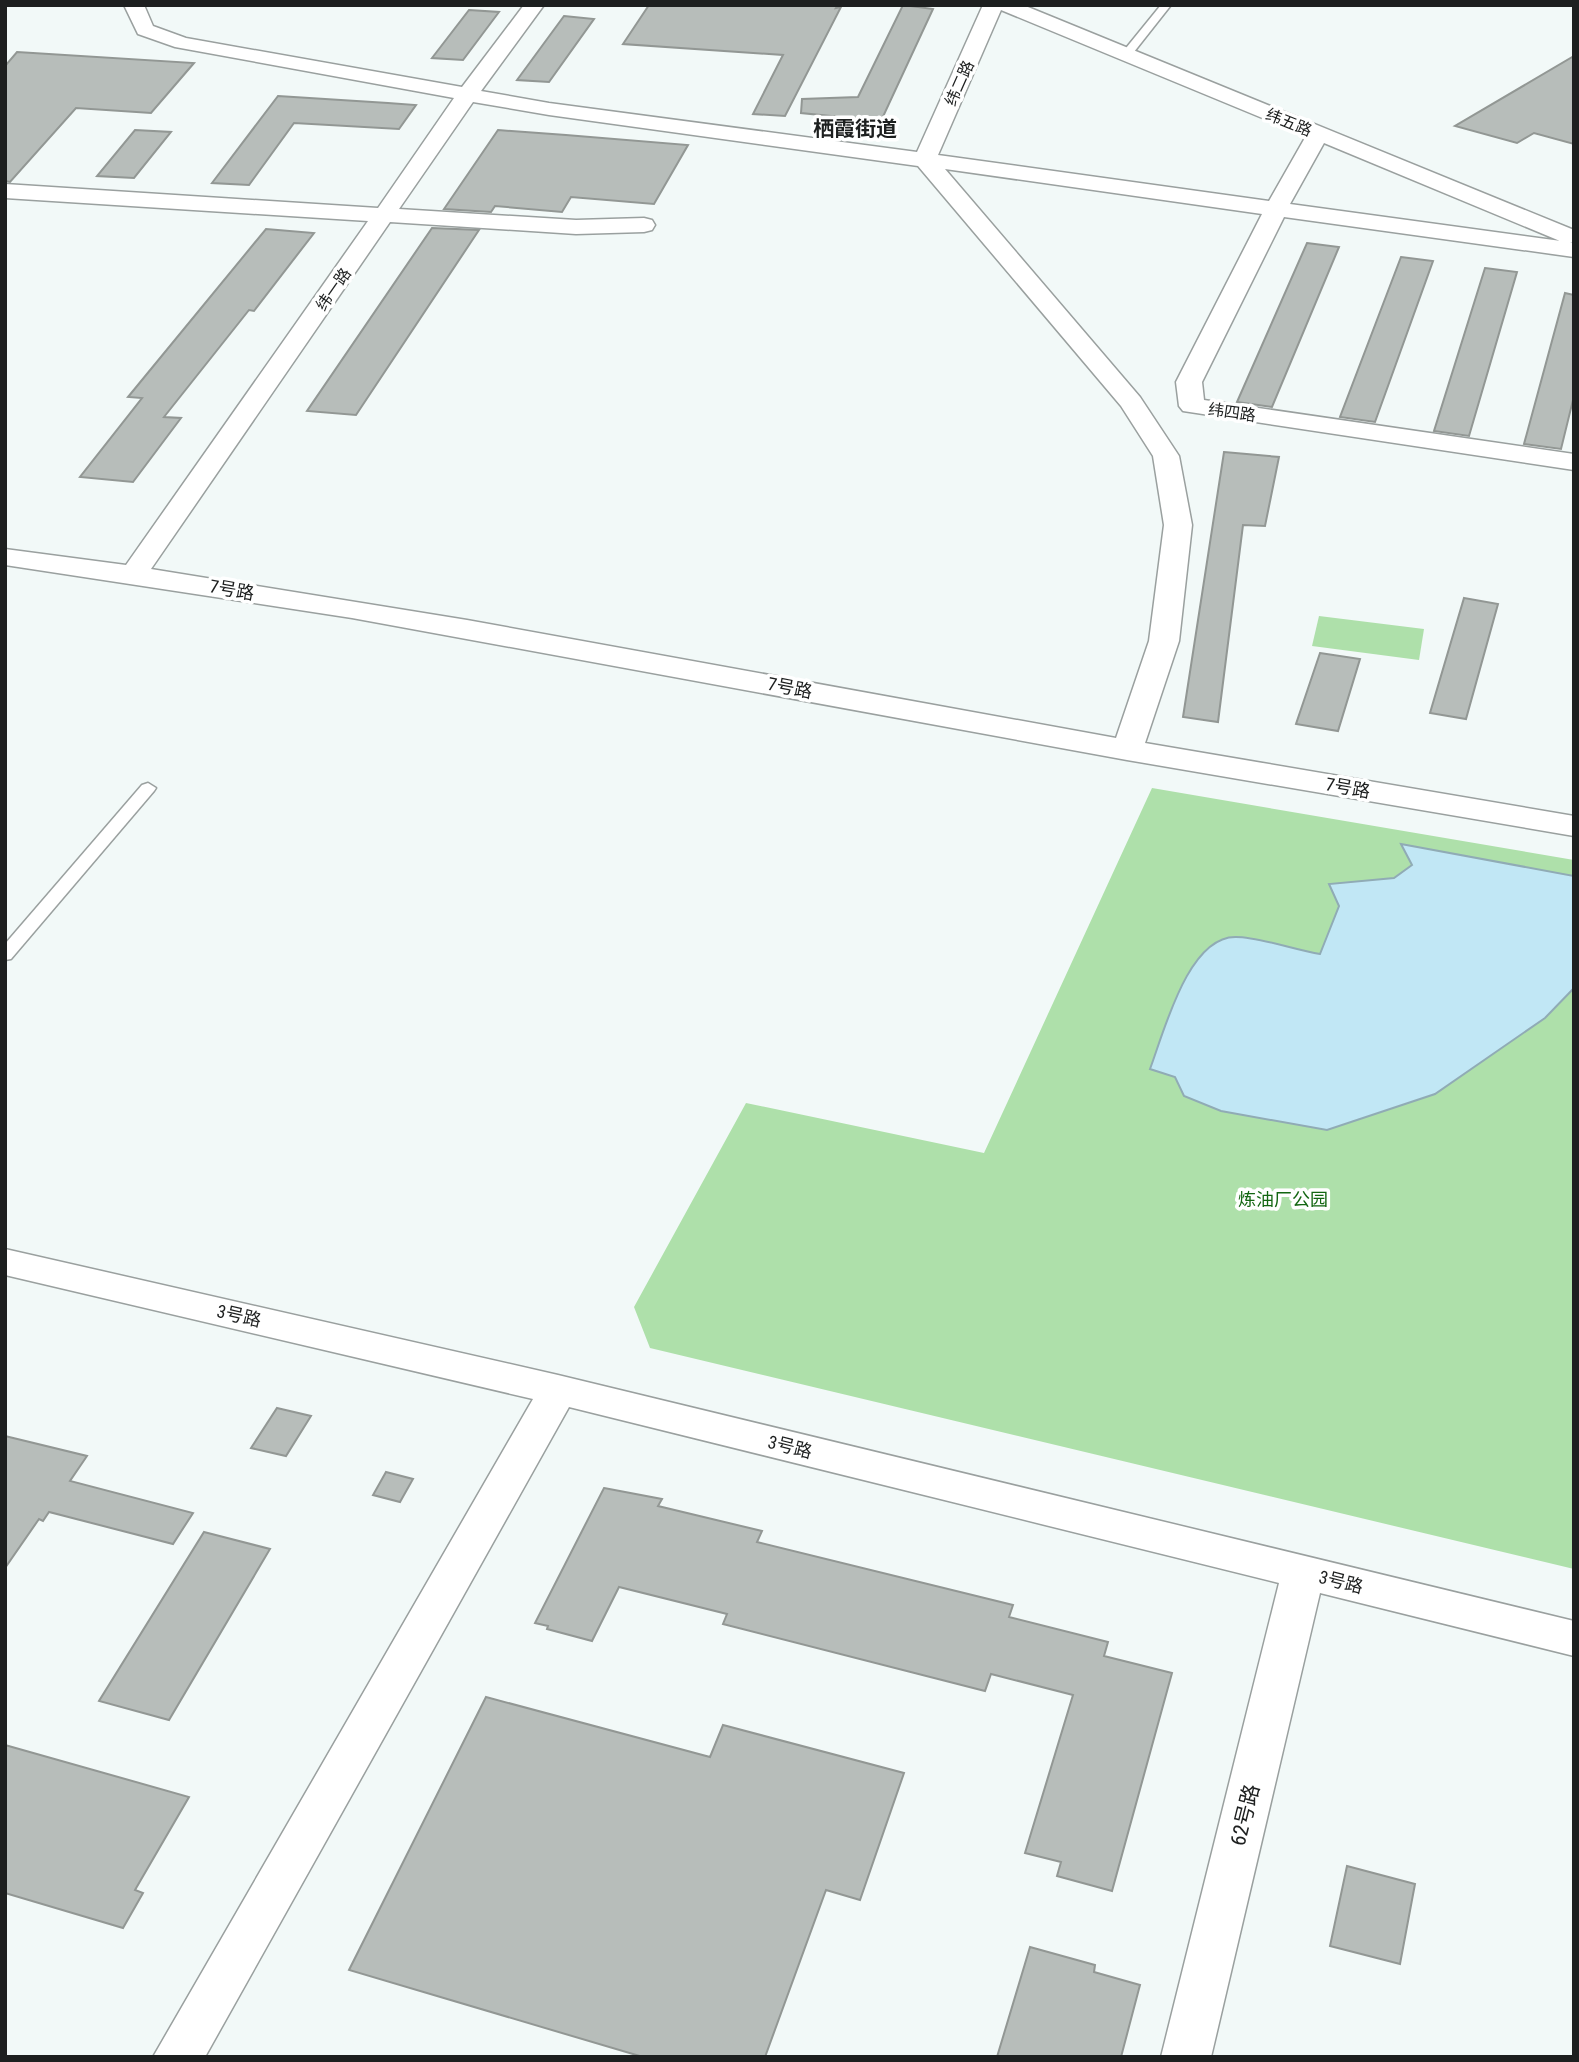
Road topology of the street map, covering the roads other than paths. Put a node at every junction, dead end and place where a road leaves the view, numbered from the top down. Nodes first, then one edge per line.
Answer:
1 (134, 5) edge
2 (534, 5) edge
3 (993, 5) edge
4 (1005, 5) edge
5 (1166, 5) edge
6 (1126, 55) junction
7 (468, 94) junction
8 (1318, 134) junction
9 (925, 160) junction
10 (5, 191) edge
11 (1276, 208) junction
12 (385, 214) junction
13 (644, 225) dead end
14 (1574, 238) edge
15 (1574, 250) edge
16 (1574, 462) edge
17 (5, 557) edge
18 (134, 574) junction
19 (1127, 751) junction
20 (148, 788) dead end
21 (1574, 826) edge
22 (5, 955) edge
23 (5, 1262) edge
24 (558, 1390) junction
25 (1303, 1573) junction
26 (1574, 1639) edge
27 (178, 2057) edge
28 (1186, 2057) edge

1 - 7 street
2 - 7 street, 纬一路
3 - 9 street, 纬二路
4 - 6 street, 纬五路
5 - 6 lane
6 - 8 street, 纬五路
7 - 9 street
7 - 12 street, 纬一路
8 - 11 street, 纬四路
8 - 14 street, 纬五路
9 - 11 street
9 - 19 street
10 - 12 street
11 - 15 street
11 - 16 street, 纬四路
12 - 13 street
12 - 18 street, 纬一路
17 - 18 street, 7号路
18 - 19 street, 7号路
19 - 21 street, 7号路
20 - 22 lane
23 - 24 street, 3号路
24 - 25 street, 3号路
24 - 27 street
25 - 26 street, 3号路
25 - 28 street, 62号路

